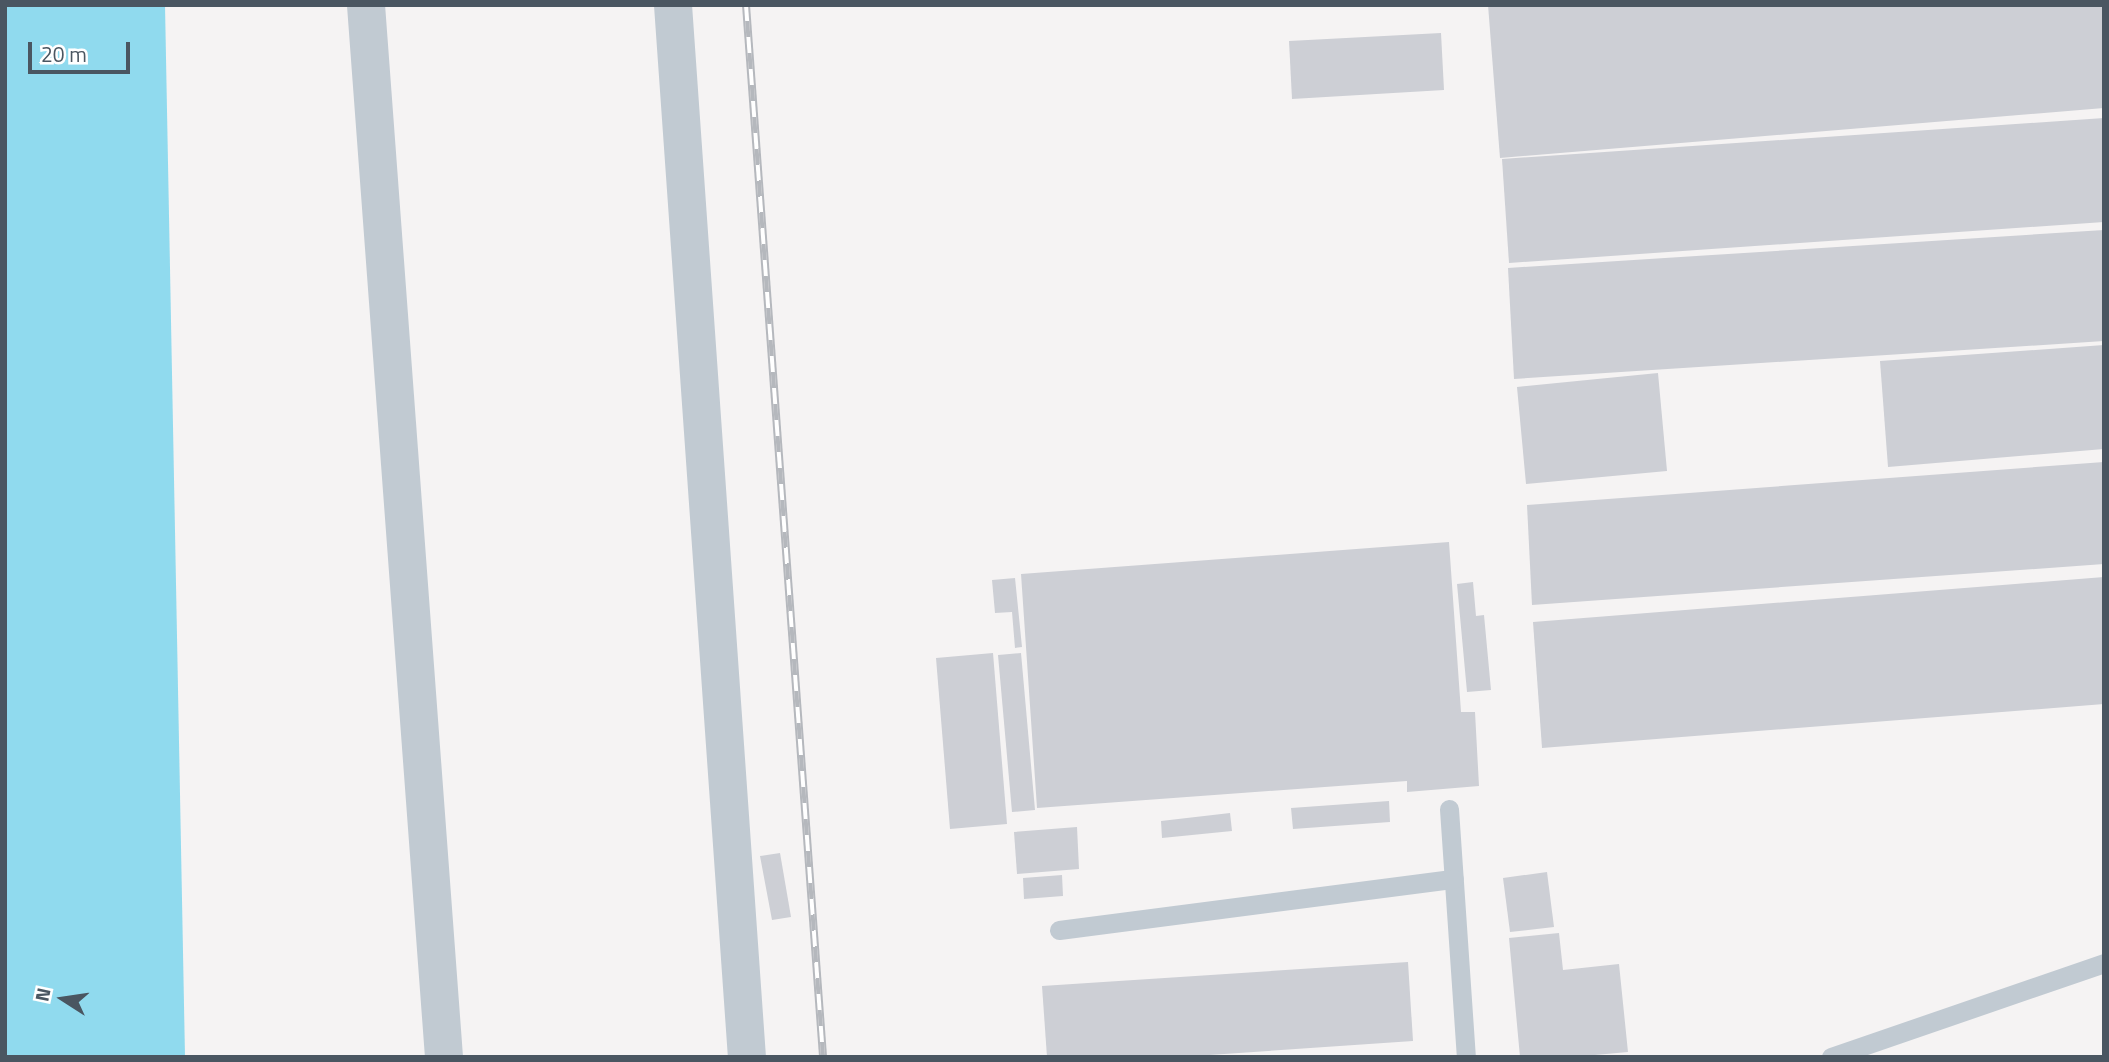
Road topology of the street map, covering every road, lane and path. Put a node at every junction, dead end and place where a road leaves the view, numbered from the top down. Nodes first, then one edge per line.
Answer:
1 (366, 5) edge
2 (673, 5) edge
3 (1449, 809) dead end
4 (1454, 880) junction
5 (1059, 930) dead end
6 (2104, 963) edge
7 (444, 1057) edge
8 (747, 1057) edge
9 (1466, 1057) edge
10 (1831, 1057) edge

1 - 7 street
2 - 8 street
3 - 4 lane
4 - 5 lane
4 - 9 lane
6 - 10 lane

